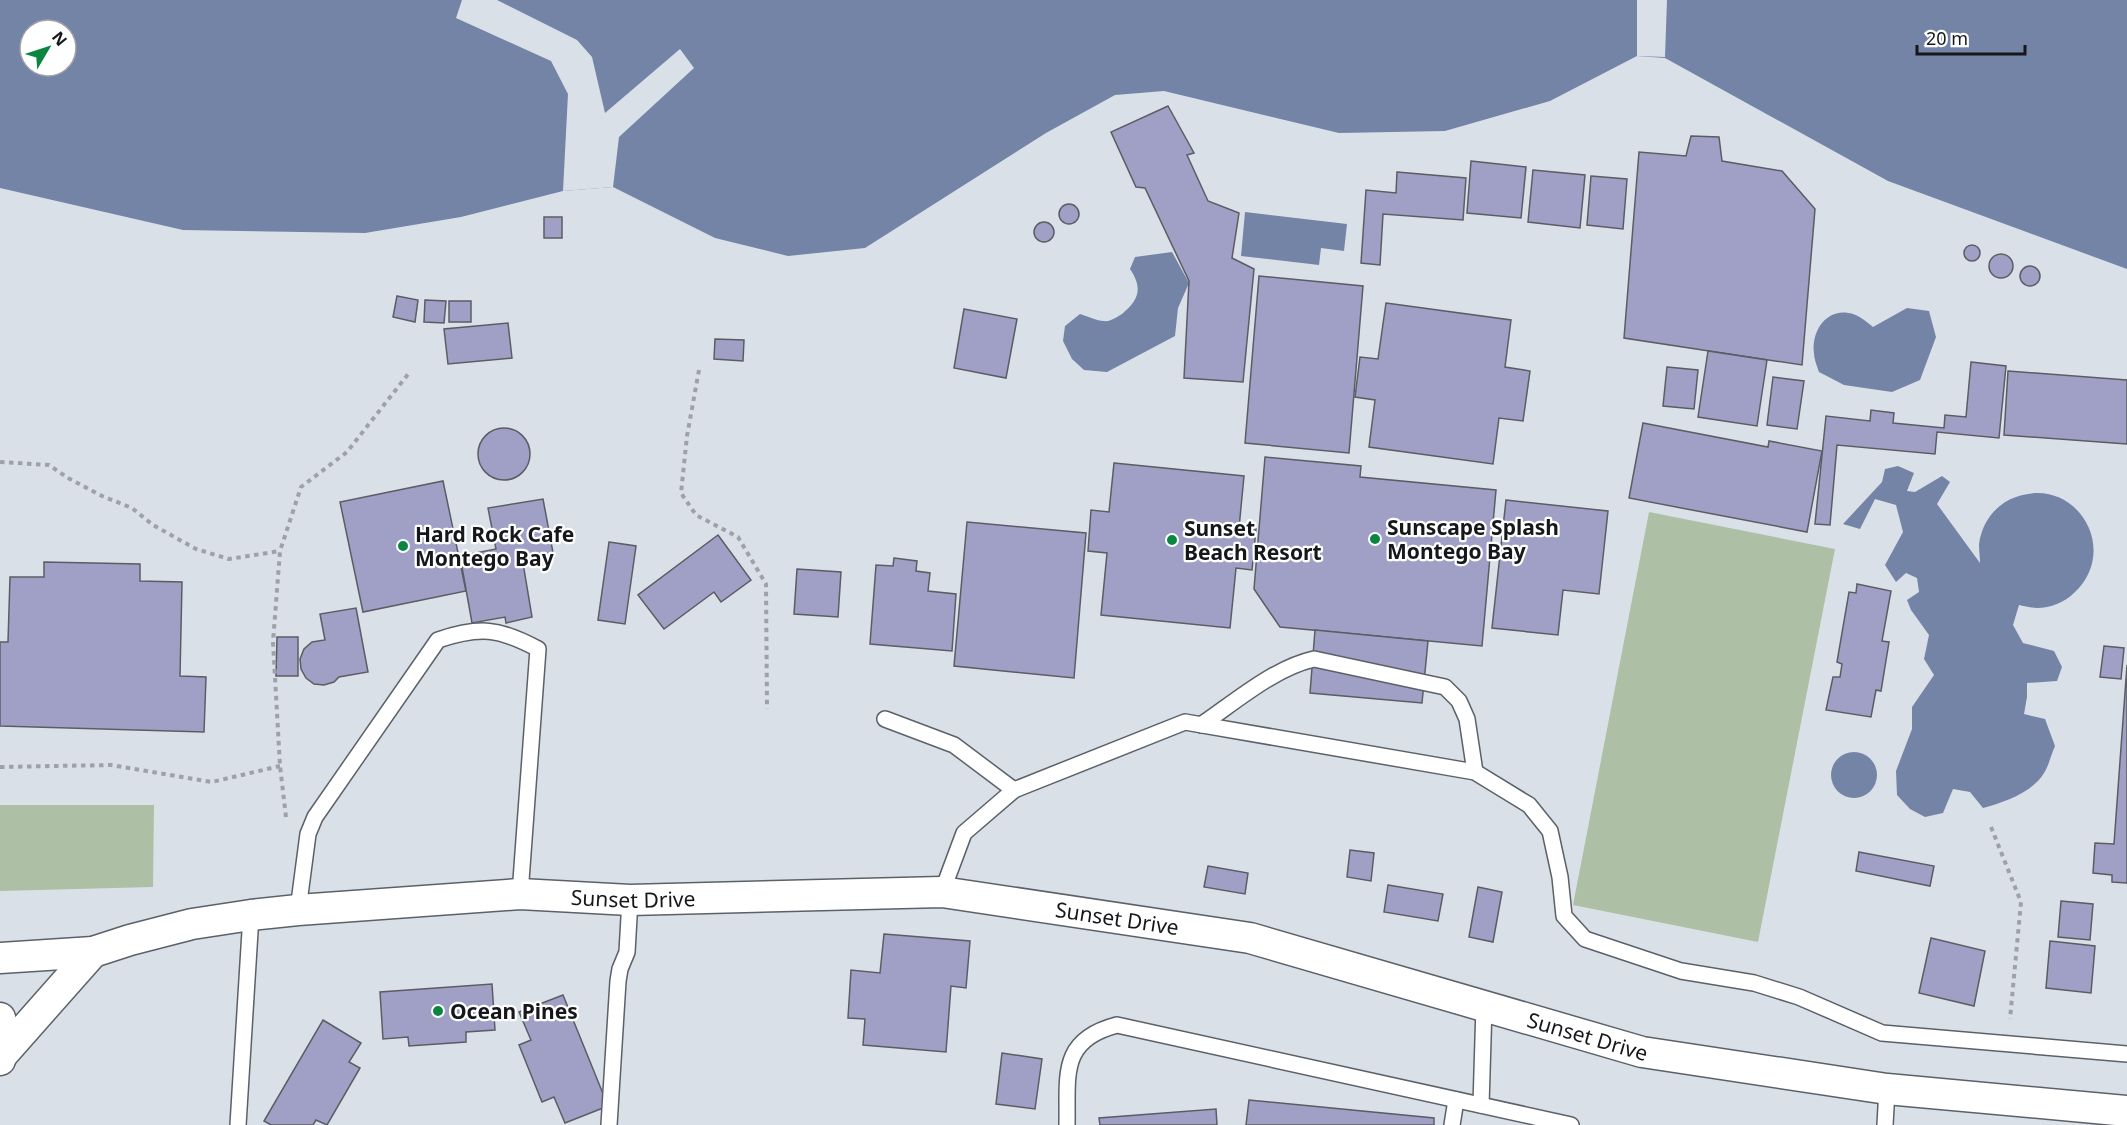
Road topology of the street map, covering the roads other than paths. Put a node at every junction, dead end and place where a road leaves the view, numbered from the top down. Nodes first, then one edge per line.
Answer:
1 (885, 719) dead end
2 (1202, 725) junction
3 (1475, 772) junction
4 (1014, 790) junction
5 (942, 892) junction
6 (520, 894) junction
7 (630, 900) junction
8 (298, 910) junction
9 (251, 915) junction
10 (93, 952) junction
11 (0, 958) edge
12 (1484, 1006) junction
13 (0, 1018) edge
14 (2127, 1054) edge
15 (1, 1058) edge
16 (1887, 1089) junction
17 (1456, 1100) junction
18 (1482, 1105) junction
19 (2127, 1111) edge
20 (238, 1125) edge
21 (609, 1125) edge
22 (1067, 1125) edge
23 (1452, 1125) edge
24 (1571, 1125) edge
25 (1885, 1125) edge

1 - 4 lane
2 - 3 lane
2 - 3 lane
2 - 4 lane
3 - 14 lane
4 - 5 lane
5 - 7 street, Sunset Drive
5 - 12 street, Sunset Drive
6 - 7 street, Sunset Drive
6 - 8 street, Sunset Drive
6 - 8 lane
7 - 21 lane
8 - 9 street, Sunset Drive
9 - 10 street, Sunset Drive
9 - 20 lane
10 - 11 street, Sunset Drive
10 - 15 street
12 - 16 street, Sunset Drive
12 - 18 lane
13 - 15 street
16 - 19 street, Sunset Drive
16 - 25 lane
17 - 18 lane
17 - 22 lane
17 - 23 lane
18 - 24 lane

